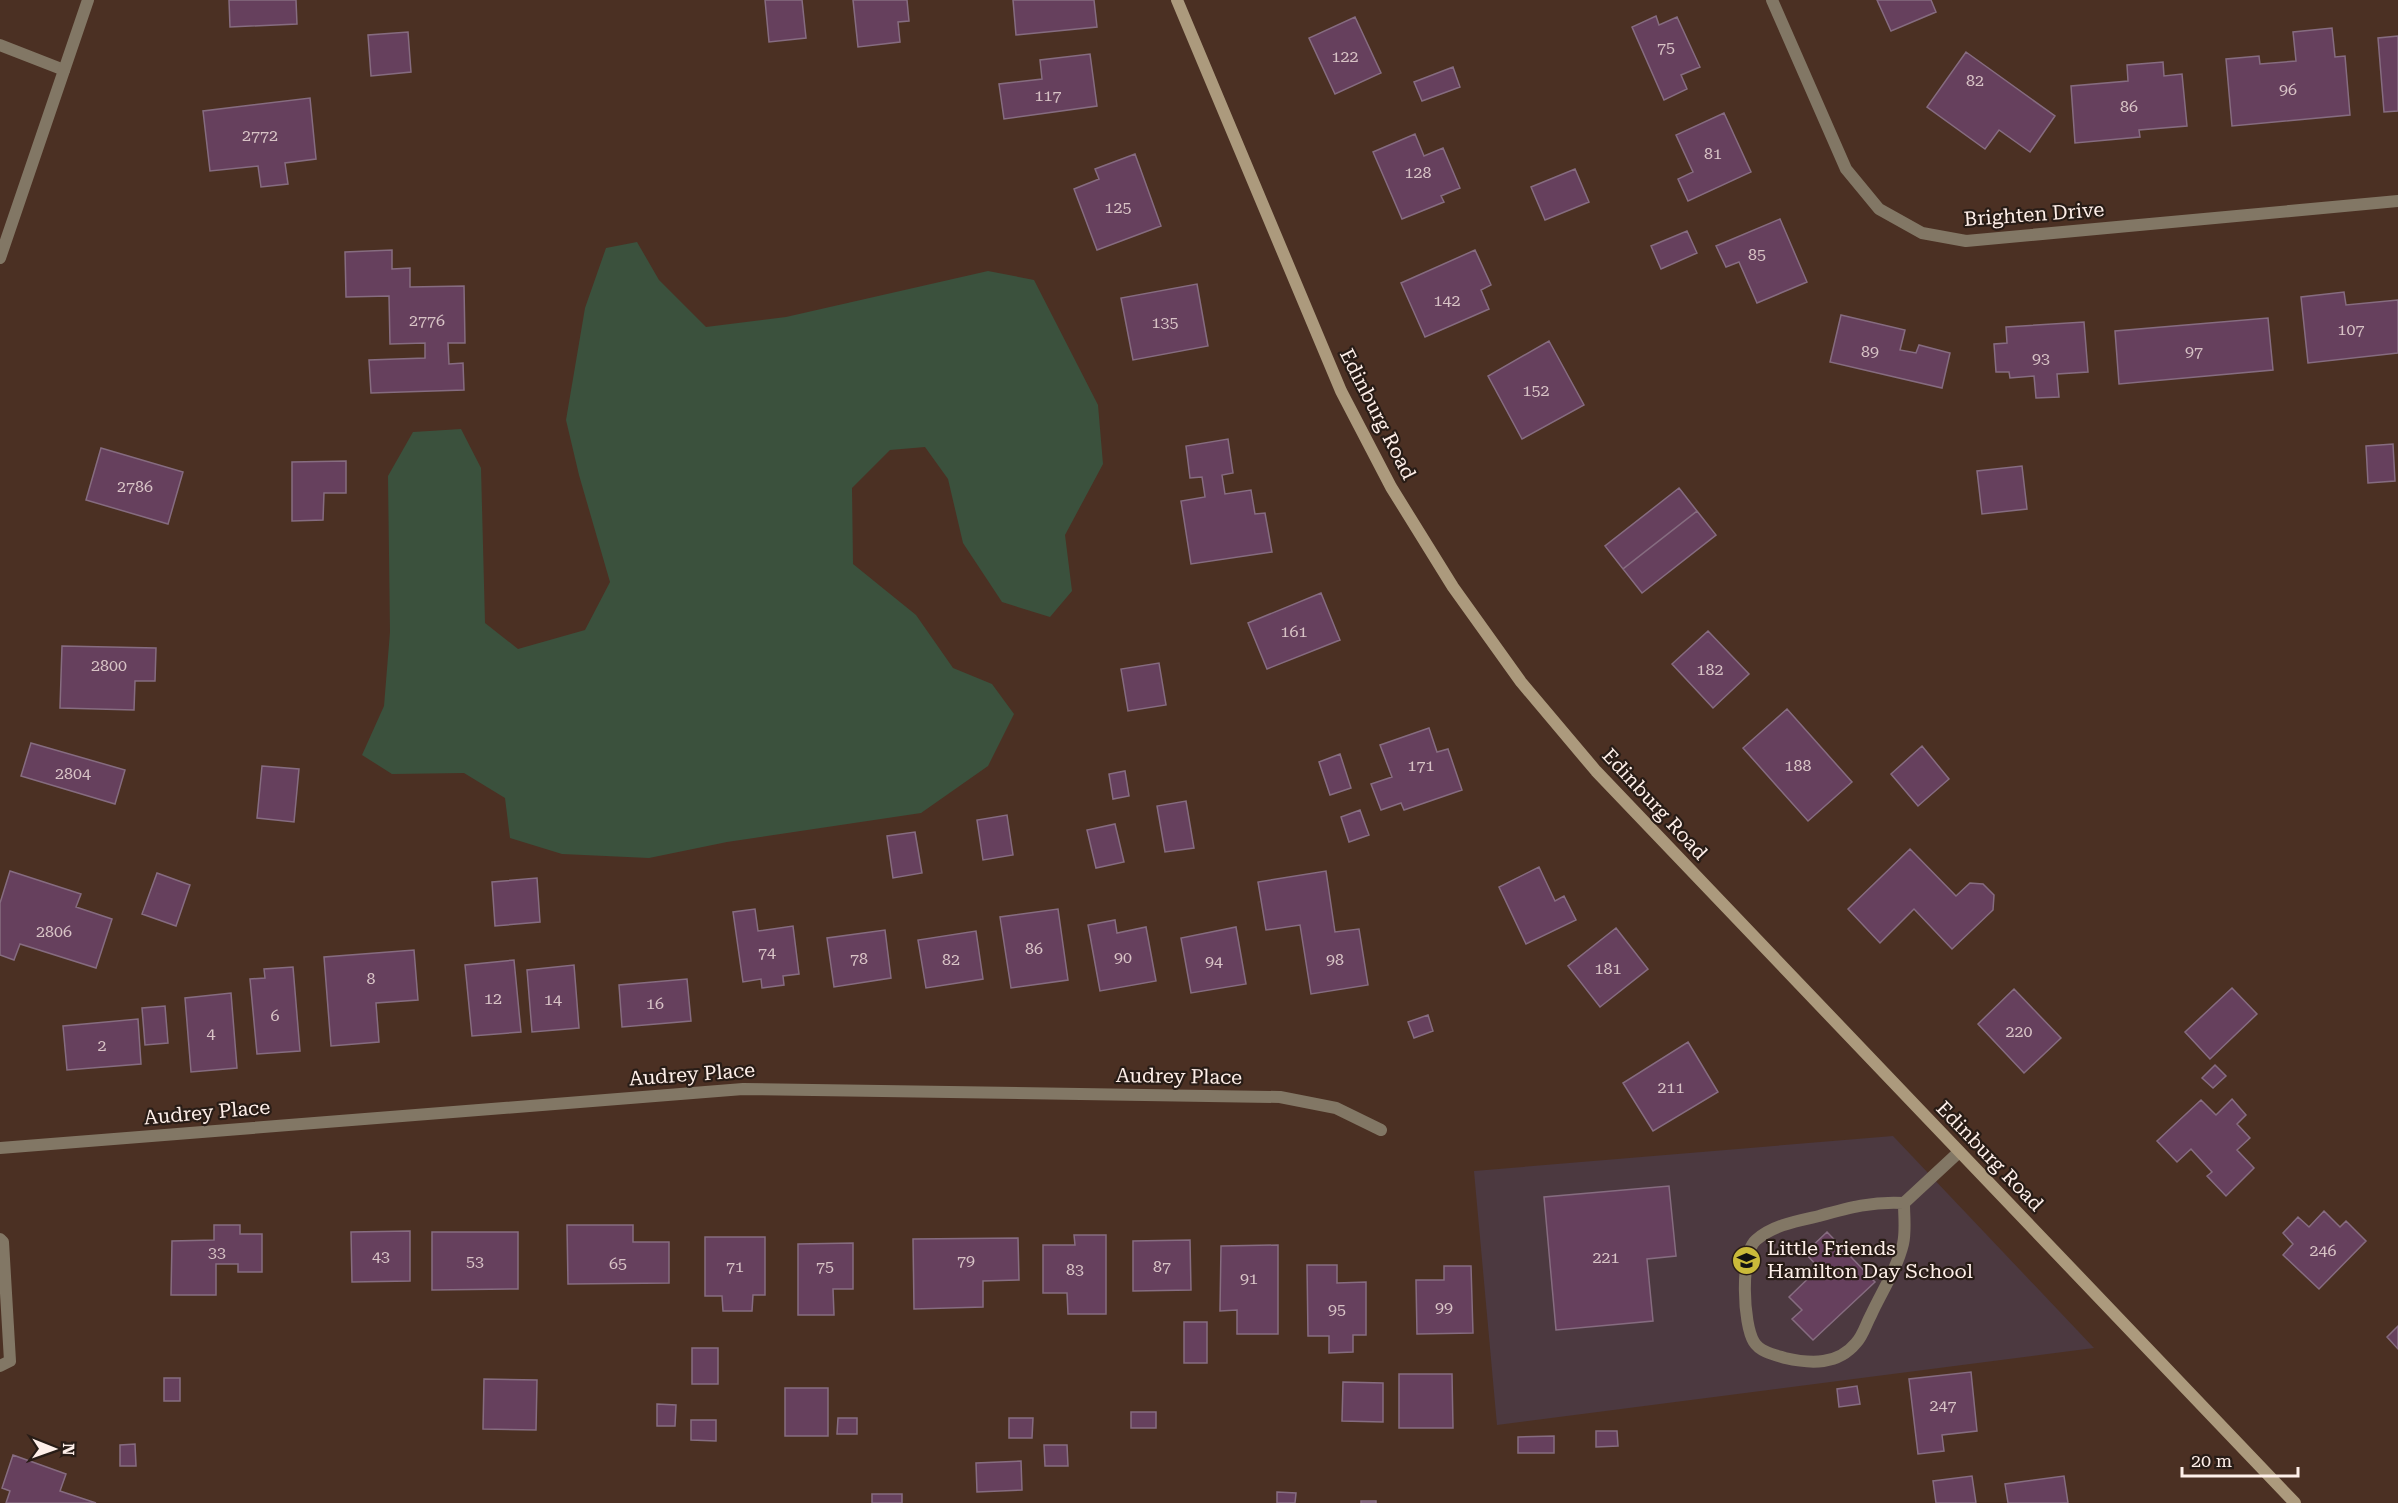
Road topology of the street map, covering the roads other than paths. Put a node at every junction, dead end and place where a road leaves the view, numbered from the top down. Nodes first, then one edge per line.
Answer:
1 (88, 0) edge
2 (1177, 0) edge
3 (1772, 0) edge
4 (0, 45) edge
5 (64, 70) junction
6 (2398, 201) edge
7 (0, 258) edge
8 (1381, 1130) dead end
9 (0, 1148) edge
10 (1959, 1152) junction
11 (1904, 1203) junction
12 (0, 1239) edge
13 (0, 1366) edge
14 (2295, 1503) edge

1 - 5 street
2 - 10 main road, Edinburg Road
3 - 6 street, Brighten Drive
4 - 5 street
5 - 7 street
8 - 9 street, Audrey Place
10 - 11 street
10 - 14 main road, Edinburg Road
11 - 11 street
12 - 13 street

